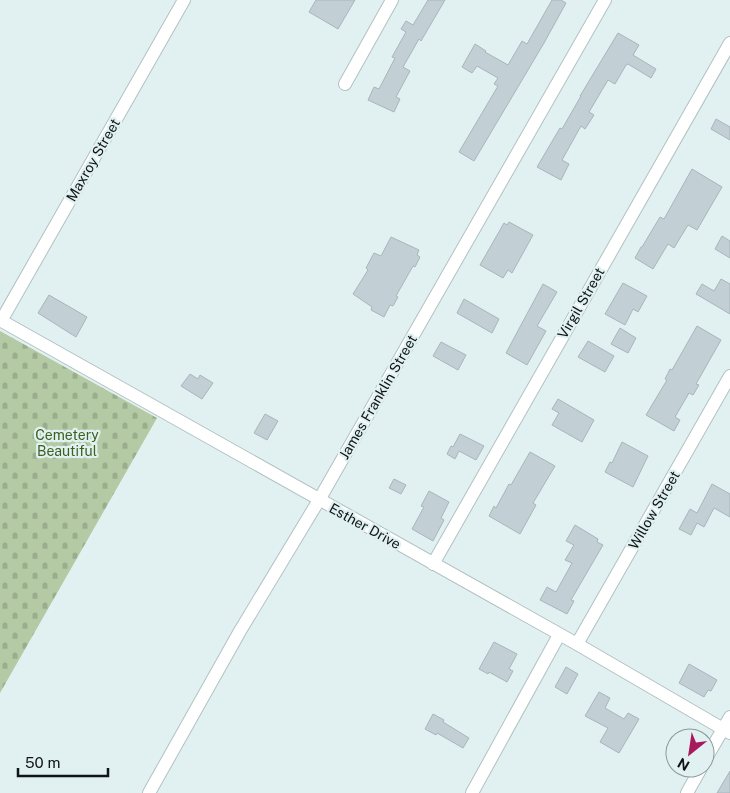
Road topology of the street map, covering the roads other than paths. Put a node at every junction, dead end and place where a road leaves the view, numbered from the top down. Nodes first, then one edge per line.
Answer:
1 (184, 0) edge
2 (392, 0) edge
3 (605, 0) edge
4 (730, 43) edge
5 (345, 84) dead end
6 (1, 320) edge
7 (730, 376) edge
8 (319, 500) junction
9 (433, 564) junction
10 (559, 634) junction
11 (577, 644) junction
12 (730, 717) edge
13 (727, 731) edge
14 (715, 747) edge
15 (695, 778) edge
16 (149, 793) edge
17 (472, 793) edge
18 (687, 793) edge

1 - 6 street, Maxroy Street
2 - 5 street
3 - 8 street, James Franklin Street
4 - 9 street, Virgil Street
6 - 8 street, Esther Drive
7 - 11 street, Willow Street
8 - 9 street, Esther Drive
8 - 16 street, James Franklin Street
9 - 10 street, Esther Drive
10 - 11 street, Esther Drive
10 - 17 street
11 - 13 street, Esther Drive
12 - 13 street
13 - 14 street
15 - 18 street

